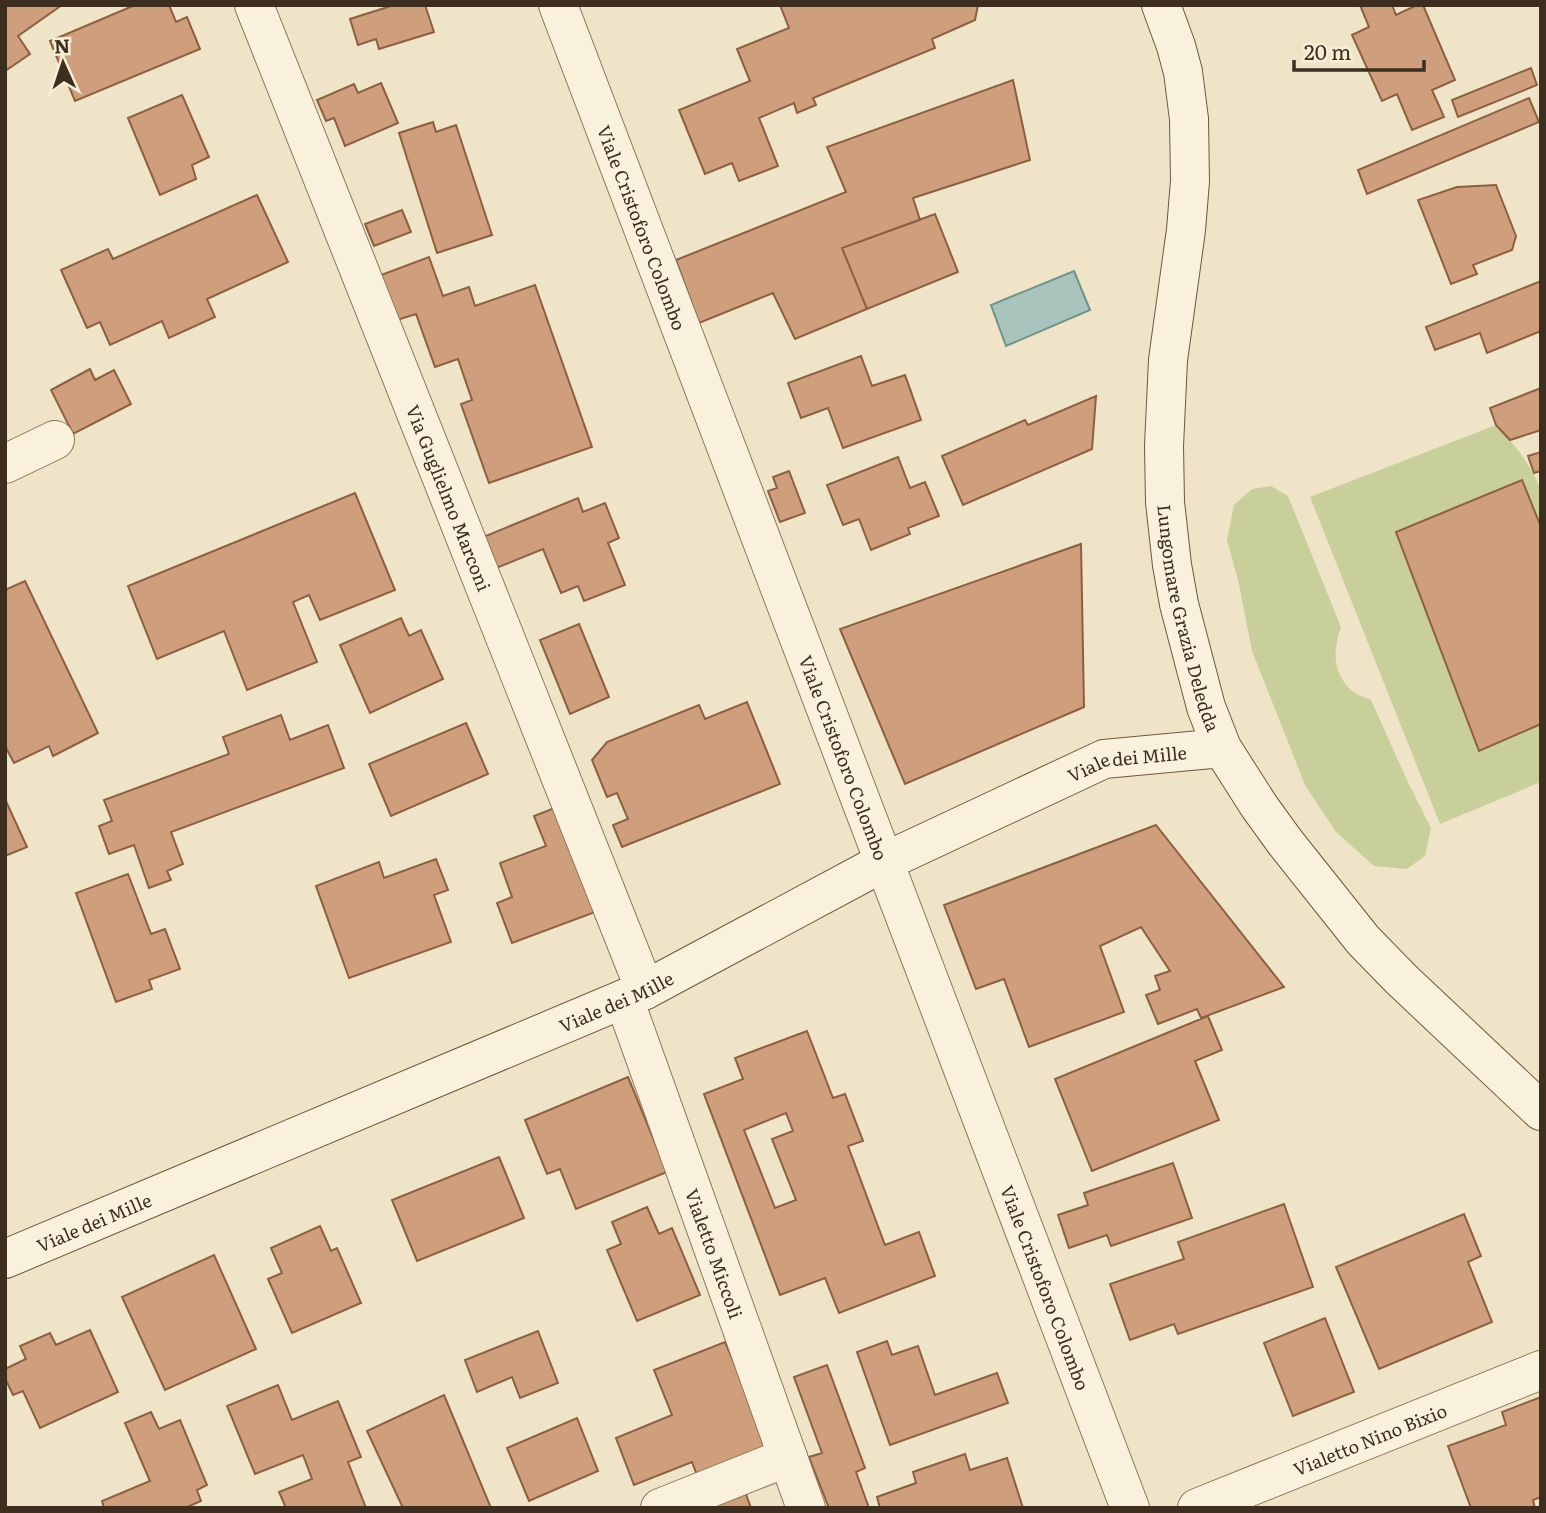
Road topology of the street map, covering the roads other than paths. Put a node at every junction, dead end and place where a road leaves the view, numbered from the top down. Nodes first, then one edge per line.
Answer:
1 (254, 5) edge
2 (558, 5) edge
3 (1161, 5) edge
4 (55, 440) dead end
5 (5, 464) edge
6 (1222, 748) junction
7 (884, 862) junction
8 (634, 995) junction
9 (1541, 1111) edge
10 (5, 1259) edge
11 (1541, 1370) edge
12 (788, 1457) junction
13 (660, 1508) edge
14 (806, 1508) edge
15 (1130, 1508) edge
16 (1197, 1508) edge

1 - 8 street, Via Guglielmo Marconi
2 - 7 street, Viale Cristoforo Colombo
3 - 6 street, Lungomare Grazia Deledda
4 - 5 street
6 - 7 street, Viale dei Mille
6 - 9 street, Lungomare Grazia Deledda
7 - 8 street, Viale dei Mille
7 - 15 street, Viale Cristoforo Colombo
8 - 10 street, Viale dei Mille
8 - 12 street, Vialetto Miccoli
11 - 16 street, Vialetto Nino Bixio
12 - 13 street
12 - 14 street, Vialetto Miccoli

